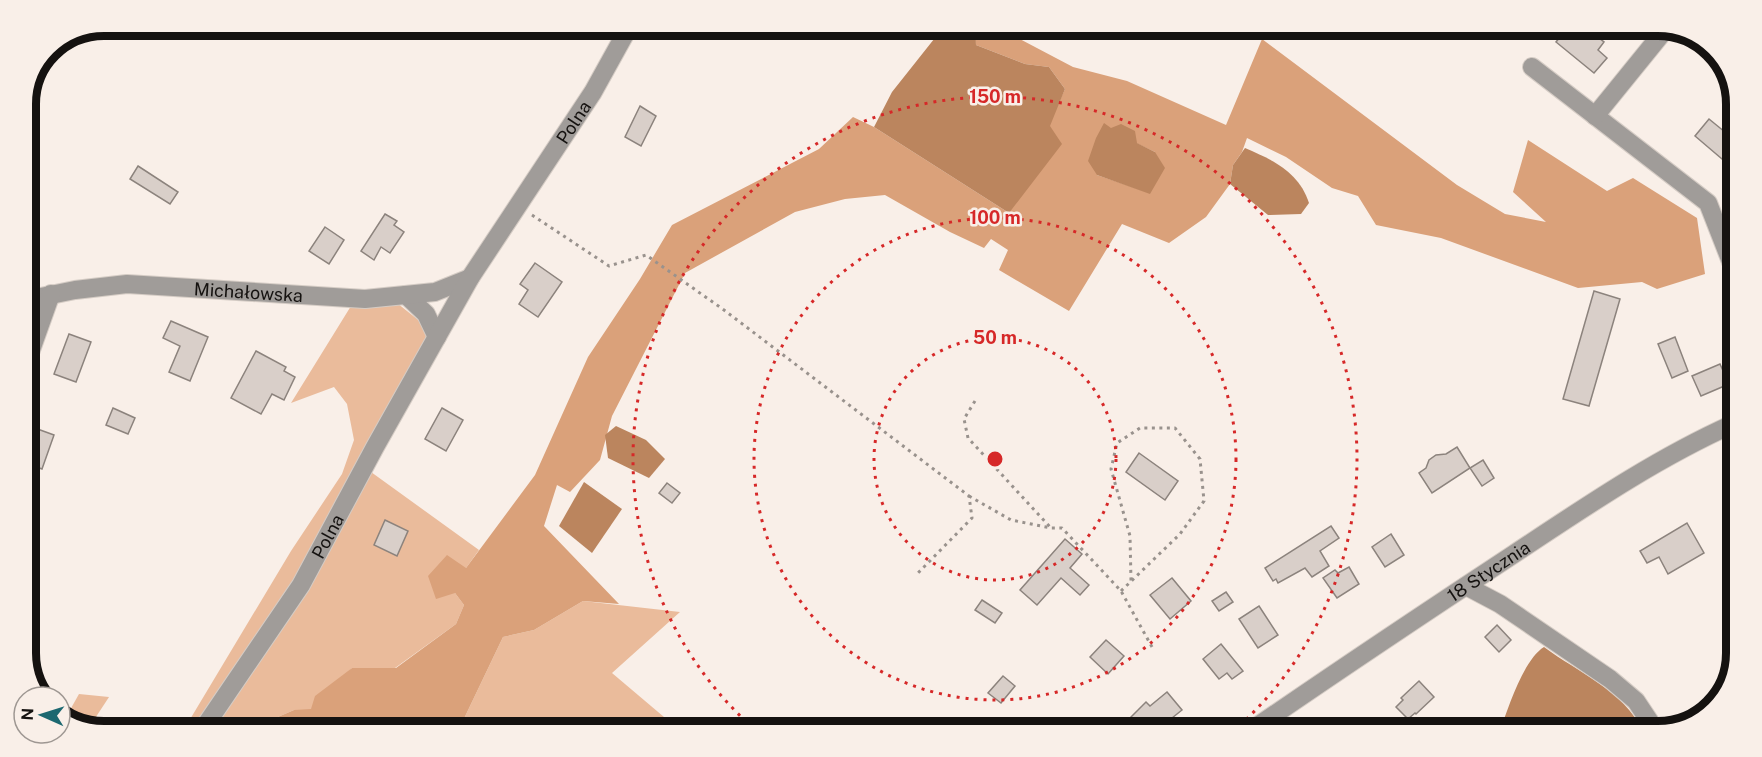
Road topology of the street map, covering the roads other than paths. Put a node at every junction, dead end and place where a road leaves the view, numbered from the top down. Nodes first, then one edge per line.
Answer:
1 (624, 36) edge
2 (1660, 36) edge
3 (1532, 67) dead end
4 (1595, 116) junction
5 (1726, 249) edge
6 (470, 278) junction
7 (51, 294) junction
8 (406, 295) junction
9 (36, 298) edge
10 (36, 336) edge
11 (437, 337) junction
12 (1726, 427) edge
13 (1466, 586) junction
14 (208, 721) edge
15 (1265, 721) edge
16 (1649, 721) edge

1 - 6 street, Polna
2 - 4 street
3 - 4 street
4 - 5 street
6 - 8 street, Michałowska
6 - 11 street, Polna
7 - 8 street, Michałowska
7 - 9 street, Michałowska
7 - 10 street
8 - 11 street
11 - 14 street, Polna
12 - 13 street, 18 Stycznia
13 - 15 street, 18 Stycznia
13 - 16 street

